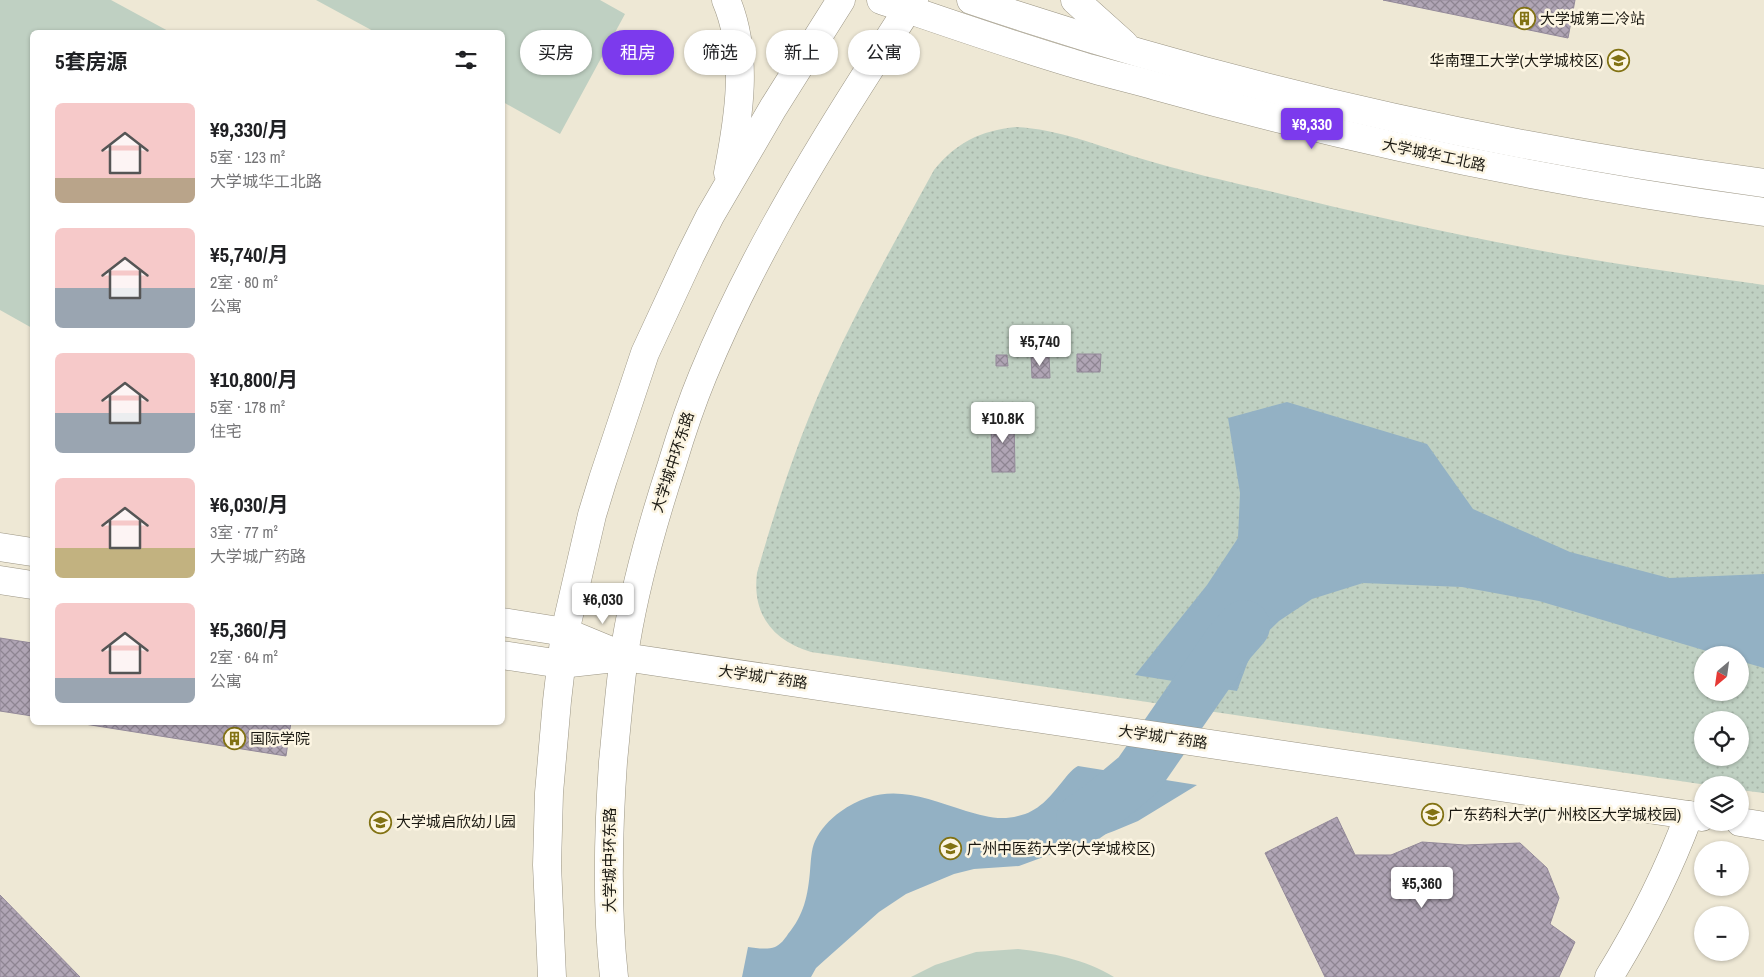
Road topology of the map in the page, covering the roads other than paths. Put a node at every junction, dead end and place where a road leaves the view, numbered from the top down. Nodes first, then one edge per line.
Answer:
1 (726, 0) edge
2 (841, 0) edge
3 (881, 0) edge
4 (971, 0) edge
5 (1075, 0) edge
6 (911, 4) edge
7 (1131, 50) junction
8 (1764, 183) edge
9 (725, 190) junction
10 (1764, 212) edge
11 (0, 548) edge
12 (30, 552) edge
13 (0, 580) edge
14 (30, 585) edge
15 (505, 622) edge
16 (566, 632) junction
17 (505, 655) edge
18 (624, 657) junction
19 (561, 664) junction
20 (1694, 816) edge
21 (1694, 819) edge
22 (1749, 824) edge
23 (1764, 826) edge
24 (552, 977) edge
25 (614, 977) edge
26 (1609, 977) edge

1 - 9 main road
2 - 9 main road
3 - 6 main road, 大学城华工北路
4 - 7 main road, 大学城华工北路
5 - 7 main road
6 - 10 main road, 大学城华工北路
6 - 18 main road, 大学城中环东路
7 - 8 main road, 大学城华工北路
9 - 16 main road
11 - 12 main road
13 - 14 main road
15 - 16 main road, 大学城广药路
16 - 18 main road, 大学城广药路
16 - 19 main road
17 - 19 main road, 大学城广药路
18 - 19 main road, 大学城广药路
18 - 20 main road, 大学城广药路
18 - 25 main road, 大学城中环东路
19 - 24 main road
21 - 26 main road
22 - 23 main road

